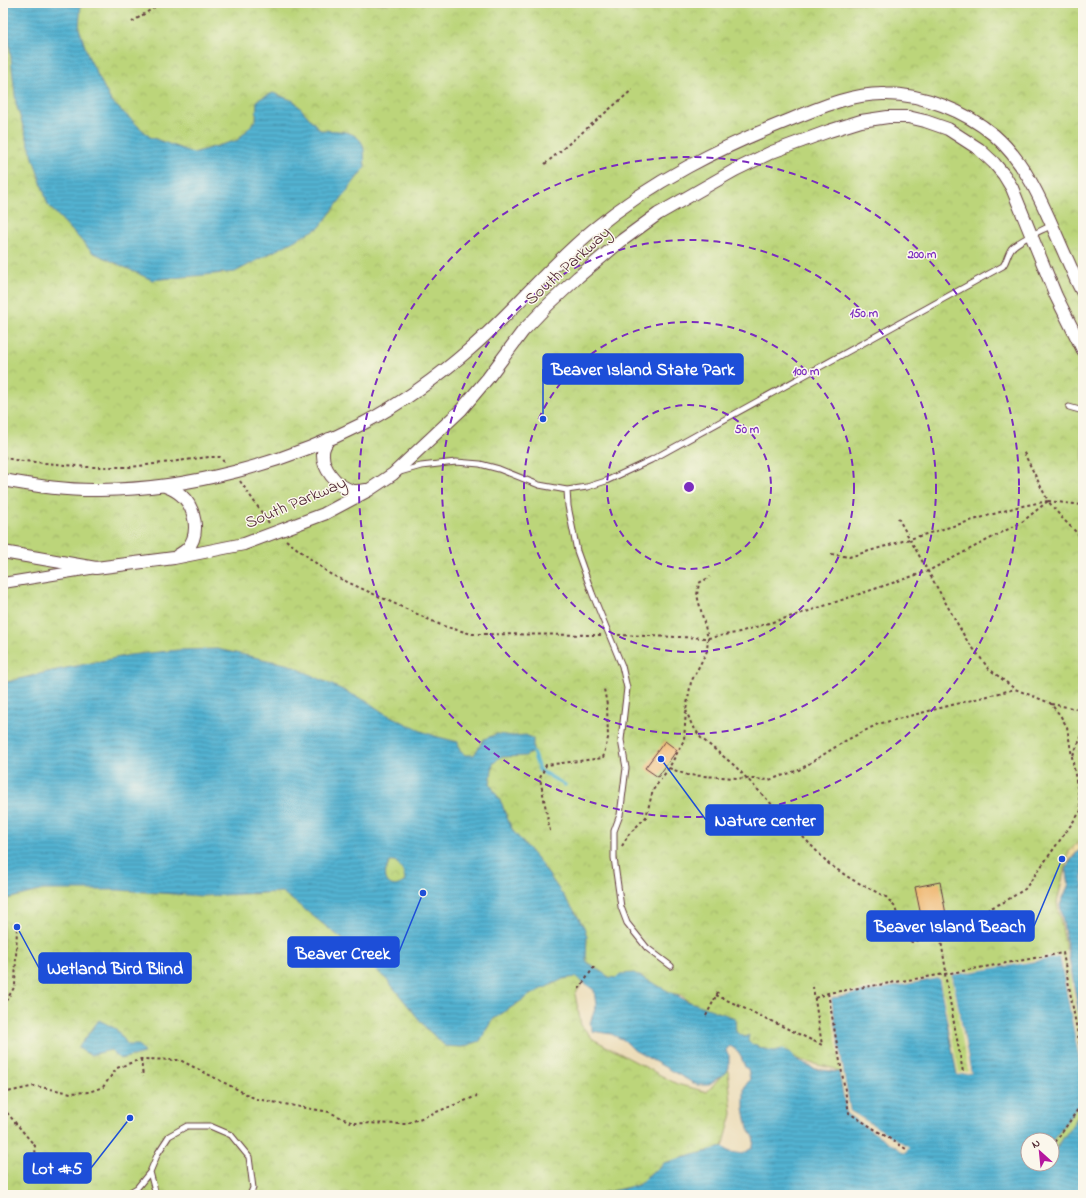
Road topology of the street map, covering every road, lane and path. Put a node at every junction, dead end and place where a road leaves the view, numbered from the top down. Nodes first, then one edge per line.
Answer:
1 (161, 3) edge
2 (132, 22) dead end
3 (632, 90) dead end
4 (545, 164) dead end
5 (1052, 225) junction
6 (1032, 235) junction
7 (1083, 293) edge
8 (1083, 350) edge
9 (1069, 407) dead end
10 (1083, 410) edge
11 (329, 439) junction
12 (1023, 451) dead end
13 (3, 457) edge
14 (234, 472) junction
15 (393, 474) junction
16 (3, 480) edge
17 (165, 486) junction
18 (369, 490) junction
19 (567, 490) junction
20 (1048, 501) junction
21 (1083, 505) edge
22 (898, 518) dead end
23 (276, 532) junction
24 (910, 539) junction
25 (1083, 539) edge
26 (3, 552) edge
27 (831, 554) dead end
28 (174, 558) junction
29 (96, 568) junction
30 (928, 571) junction
31 (710, 577) dead end
32 (3, 583) edge
33 (609, 635) junction
34 (708, 638) junction
35 (1014, 688) junction
36 (604, 689) dead end
37 (1050, 704) junction
38 (686, 710) junction
39 (1083, 710) edge
40 (1083, 733) edge
41 (1072, 757) junction
42 (669, 768) junction
43 (747, 778) junction
44 (1083, 808) edge
45 (1081, 811) junction
46 (550, 831) dead end
47 (614, 858) junction
48 (17, 927) dead end
49 (936, 927) dead end
50 (940, 935) junction
51 (671, 966) dead end
52 (594, 967) dead end
53 (945, 974) junction
54 (814, 987) dead end
55 (579, 989) dead end
56 (718, 992) dead end
57 (828, 993) junction
58 (716, 995) junction
59 (816, 998) junction
60 (3, 1006) edge
61 (706, 1016) dead end
62 (141, 1059) junction
63 (1083, 1063) edge
64 (963, 1072) dead end
65 (143, 1077) dead end
66 (3, 1094) edge
67 (477, 1096) dead end
68 (1083, 1102) edge
69 (3, 1108) edge
70 (1060, 1135) edge
71 (906, 1149) dead end
72 (36, 1163) dead end
73 (150, 1172) junction
74 (125, 1195) edge
75 (156, 1195) edge
76 (250, 1195) edge

1 - 2 path
3 - 4 path
5 - 6 lane
5 - 7 street, South Parkway
5 - 11 street, South Parkway
6 - 8 street, South Parkway
6 - 15 street, South Parkway
6 - 19 lane
9 - 10 lane
11 - 14 street, South Parkway
11 - 18 street
12 - 20 path
13 - 14 path
14 - 17 street, South Parkway
14 - 23 path
15 - 18 street, South Parkway
15 - 19 lane
16 - 17 street, South Parkway
17 - 28 street
18 - 23 street, South Parkway
19 - 33 lane
20 - 21 path
20 - 24 path
20 - 25 path
20 - 30 path
22 - 24 path
23 - 28 street, South Parkway
23 - 33 path
24 - 27 path
24 - 30 path
26 - 29 street, South Parkway
28 - 29 street, South Parkway
29 - 32 street
30 - 34 path
30 - 35 path
31 - 34 path
33 - 34 path
33 - 47 lane
34 - 38 path
35 - 37 path
35 - 43 path
36 - 46 path
37 - 39 path
37 - 41 path
38 - 42 path
38 - 43 path
40 - 41 path
41 - 45 path
42 - 43 path
42 - 47 path
43 - 50 path
44 - 45 path
45 - 50 path
47 - 51 lane
48 - 60 path
49 - 50 path
50 - 53 path
52 - 55 path
53 - 57 path
53 - 63 path
53 - 64 path
54 - 59 path
56 - 58 path
57 - 59 path
57 - 71 path
58 - 59 path
58 - 61 path
62 - 65 path
62 - 66 path
62 - 67 path
68 - 70 path
69 - 72 path
73 - 74 lane
73 - 75 lane
73 - 76 lane

